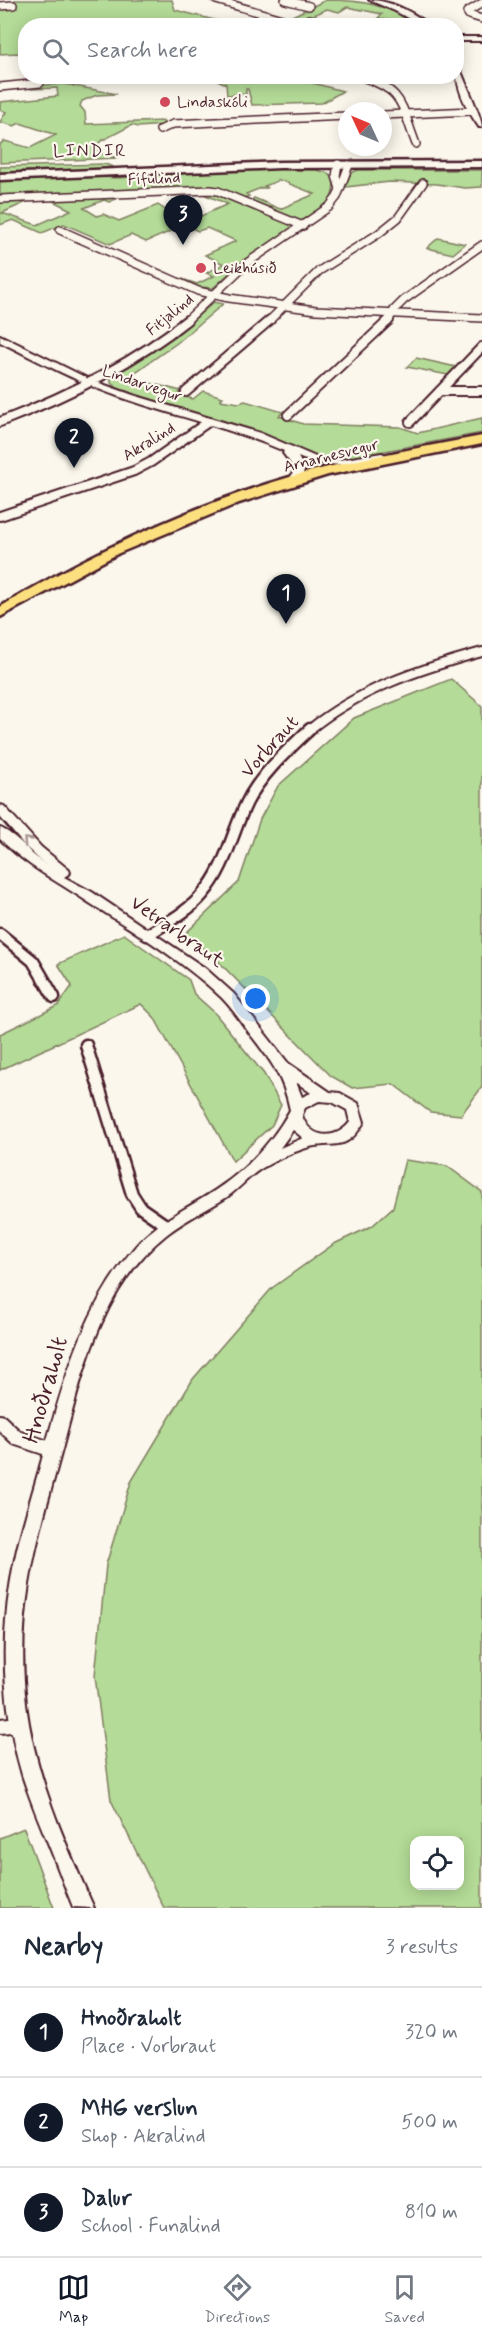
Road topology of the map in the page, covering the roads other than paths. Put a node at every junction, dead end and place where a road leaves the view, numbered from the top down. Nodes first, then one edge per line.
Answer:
1 (216, 0) edge
2 (285, 0) edge
3 (373, 0) edge
4 (482, 3) edge
5 (14, 5) dead end
6 (0, 6) edge
7 (309, 6) dead end
8 (279, 18) edge
9 (414, 18) edge
10 (482, 19) edge
11 (464, 39) edge
12 (482, 39) edge
13 (24, 84) edge
14 (380, 84) edge
15 (462, 84) edge
16 (0, 87) edge
17 (472, 111) junction
18 (405, 114) junction
19 (392, 115) edge
20 (338, 116) edge
21 (482, 125) edge
22 (160, 130) dead end
23 (417, 144) dead end
24 (349, 166) junction
25 (337, 167) junction
26 (482, 167) edge
27 (0, 177) edge
28 (423, 183) dead end
29 (340, 189) junction
30 (0, 199) edge
31 (303, 226) junction
32 (60, 230) dead end
33 (482, 245) edge
34 (213, 296) junction
35 (284, 306) junction
36 (392, 315) junction
37 (482, 318) edge
38 (0, 338) edge
39 (482, 347) edge
40 (478, 356) edge
41 (88, 382) junction
42 (440, 391) junction
43 (482, 391) edge
44 (186, 392) dead end
45 (288, 415) dead end
46 (0, 422) edge
47 (208, 422) junction
48 (410, 422) dead end
49 (482, 442) edge
50 (280, 445) junction
51 (426, 450) junction
52 (291, 483) junction
53 (0, 516) edge
54 (192, 518) junction
55 (0, 613) edge
56 (482, 652) edge
57 (2, 816) edge
58 (0, 832) edge
59 (87, 895) junction
60 (0, 934) edge
61 (147, 935) junction
62 (54, 997) dead end
63 (86, 1045) dead end
64 (283, 1066) junction
65 (326, 1096) junction
66 (296, 1114) junction
67 (321, 1140) junction
68 (260, 1163) junction
69 (167, 1226) junction
70 (0, 1422) edge
71 (53, 1450) junction
72 (20, 1724) junction
73 (0, 1726) edge
74 (84, 1908) edge

1 - 8 street
2 - 7 street
3 - 9 street
4 - 10 street
5 - 6 street
11 - 12 street
13 - 16 street
14 - 18 street
15 - 17 street
17 - 18 street
17 - 21 street
18 - 19 street
18 - 23 street
20 - 22 street
24 - 25 main road
24 - 26 main road
24 - 26 main road
24 - 29 street, Fitjalind
25 - 27 main road
25 - 29 street
28 - 35 street
29 - 31 street, Fitjalind
30 - 31 street, Fífulind
31 - 34 street, Fitjalind
32 - 34 street
33 - 36 street
34 - 35 street
34 - 41 street, Fitjalind
35 - 36 street
35 - 44 street
36 - 37 street
36 - 45 street
38 - 41 street, Lindarvegur
39 - 40 street
40 - 42 street
41 - 46 street, Fitjalind
41 - 47 street, Lindarvegur
42 - 43 street
42 - 48 street
47 - 50 street, Lindarvegur
47 - 53 street, Akralind
49 - 51 main road, Arnarnesvegur
49 - 54 main road, Arnarnesvegur
50 - 51 street, Lindarvegur
50 - 52 street, Lindarvegur
51 - 52 main road, Arnarnesvegur
52 - 54 main road, Arnarnesvegur
54 - 55 main road, Arnarnesvegur
56 - 61 street, Vorbraut
59 -> 57 street, Vetrarbraut
58 - 59 street, Vetrarbraut
59 - 61 street, Vetrarbraut
60 - 62 street
61 - 64 street, Vetrarbraut
63 - 69 street
64 - 65 street, Vetrarbraut
64 - 66 street, Vetrarbraut
65 - 66 street
65 - 67 street, Vetrarbraut
66 - 67 street, Vetrarbraut
66 - 68 street, Hnoðraholt
67 - 68 street, Hnoðraholt
68 - 69 street, Hnoðraholt
69 - 71 street, Hnoðraholt
70 - 71 street
71 - 72 street, Hnoðraholt
72 - 73 street
72 - 74 street, Hnoðraholt

